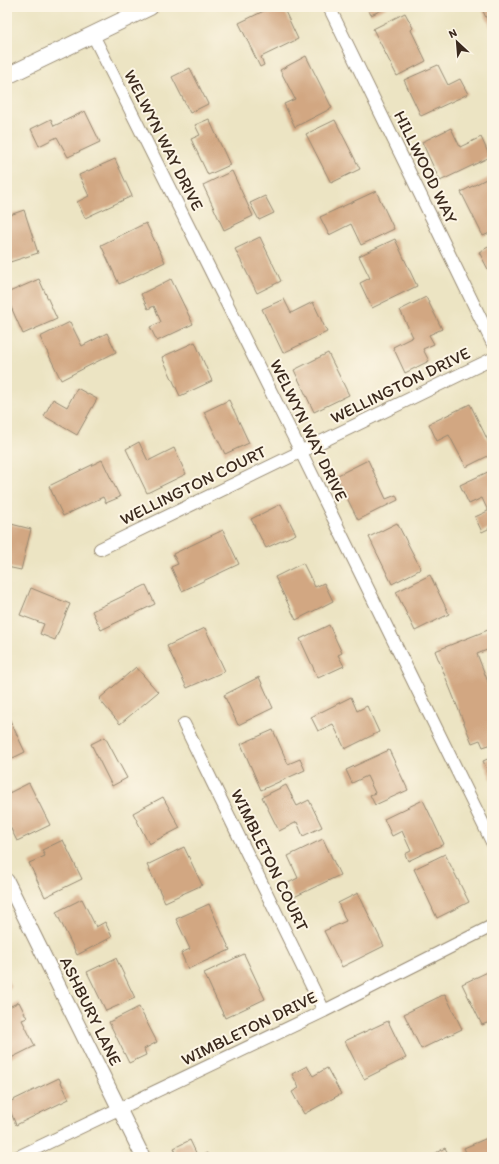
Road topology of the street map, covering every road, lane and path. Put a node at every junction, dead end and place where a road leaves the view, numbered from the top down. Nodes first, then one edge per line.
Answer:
1 (150, 7) edge
2 (329, 7) edge
3 (93, 35) junction
4 (7, 76) edge
5 (492, 342) edge
6 (492, 359) edge
7 (301, 452) junction
8 (100, 549) dead end
9 (184, 724) dead end
10 (492, 842) edge
11 (7, 881) edge
12 (492, 926) edge
13 (324, 1011) junction
14 (119, 1109) junction
15 (18, 1157) edge
16 (143, 1157) edge

1 - 3 main road
2 - 5 street, HILLWOOD WAY
3 - 4 main road
3 - 7 street, WELWYN WAY DRIVE
6 - 7 street, WELLINGTON DRIVE
7 - 8 street, WELLINGTON COURT
7 - 10 street, WELWYN WAY DRIVE
9 - 13 street, WIMBLETON COURT
11 - 14 street, ASHBURY LANE
12 - 13 street, WIMBLETON DRIVE
13 - 14 street, WIMBLETON DRIVE
14 - 15 street, WIMBLETON DRIVE
14 - 16 street, ASHBURY LANE

